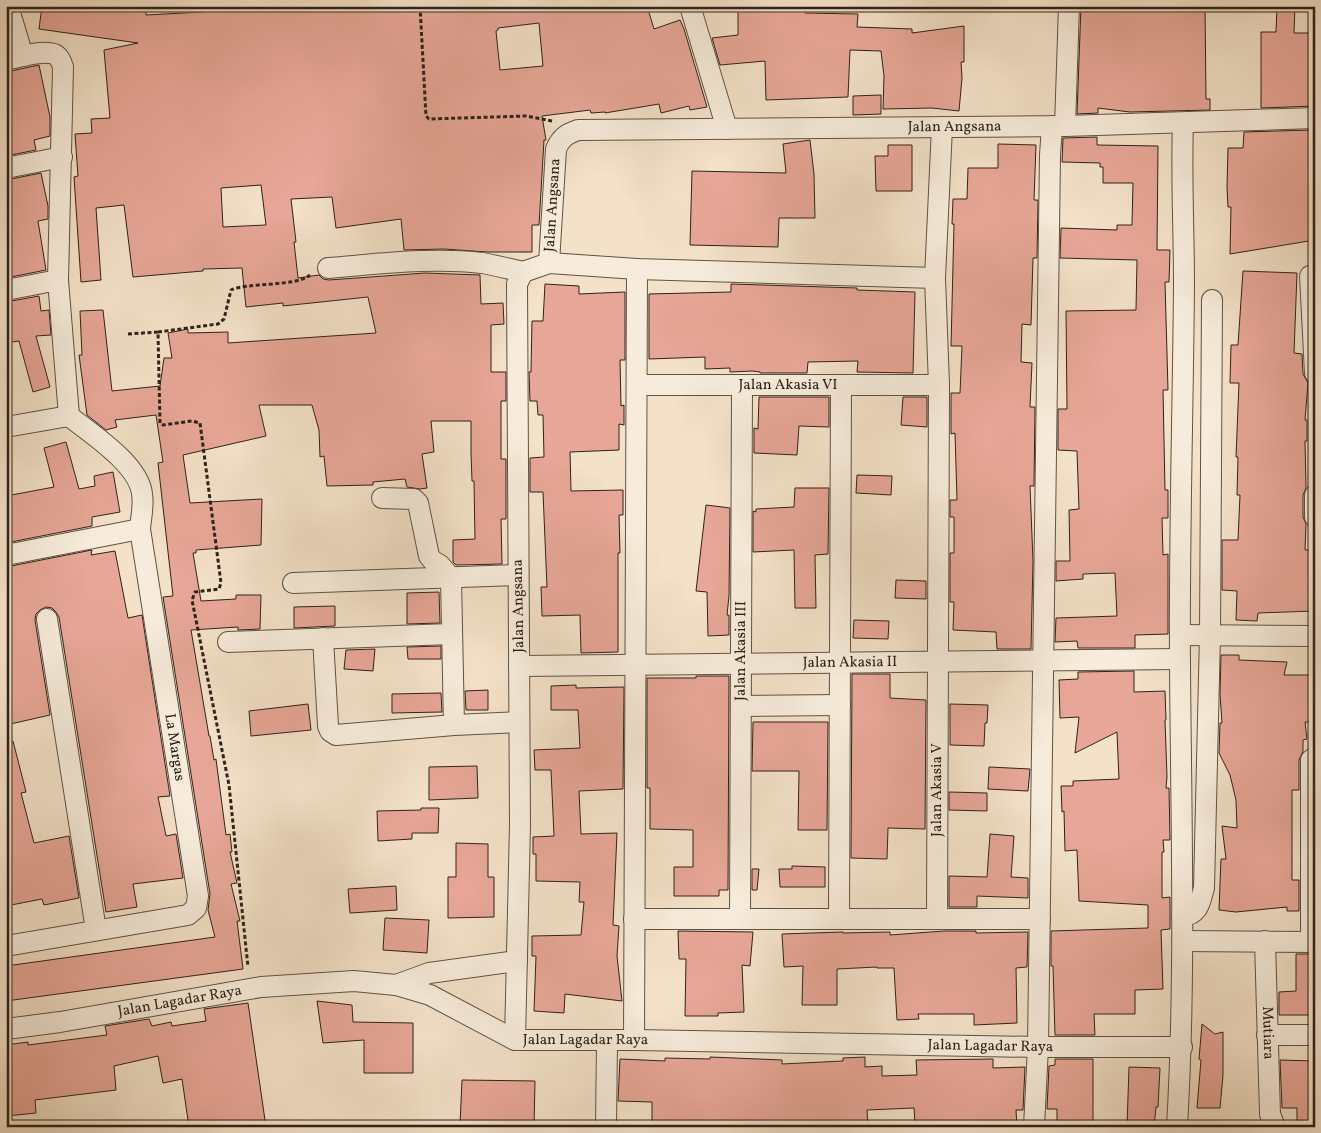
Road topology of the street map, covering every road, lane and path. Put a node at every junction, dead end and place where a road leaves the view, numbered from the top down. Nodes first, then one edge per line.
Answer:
1 (8, 6) edge
2 (420, 6) edge
3 (690, 6) edge
4 (1070, 6) edge
5 (14, 58) edge
6 (1315, 118) edge
7 (1183, 123) junction
8 (1058, 126) junction
9 (942, 127) junction
10 (726, 129) junction
11 (578, 130) junction
12 (62, 157) junction
13 (6, 168) edge
14 (549, 263) junction
15 (328, 268) joint
16 (637, 269) junction
17 (523, 272) junction
18 (1310, 276) dead end
19 (935, 278) junction
20 (58, 280) junction
21 (6, 290) edge
22 (1212, 300) dead end
23 (158, 332) dead end
24 (1314, 341) edge
25 (1315, 373) edge
26 (637, 385) junction
27 (742, 385) junction
28 (841, 385) junction
29 (939, 385) junction
30 (69, 416) junction
31 (6, 427) edge
32 (1315, 495) edge
33 (382, 498) dead end
34 (1315, 517) edge
35 (140, 529) junction
36 (6, 555) edge
37 (518, 575) junction
38 (450, 578) junction
39 (294, 583) dead end
40 (46, 620) dead end
41 (451, 634) junction
42 (1180, 635) junction
43 (1210, 635) junction
44 (1315, 636) edge
45 (323, 638) junction
46 (228, 642) dead end
47 (1180, 659) junction
48 (1044, 660) junction
49 (840, 662) junction
50 (938, 662) junction
51 (741, 664) junction
52 (636, 665) junction
53 (520, 666) junction
54 (840, 705) junction
55 (741, 706) junction
56 (519, 722) junction
57 (454, 725) junction
58 (1315, 757) edge
59 (1313, 848) edge
60 (1182, 916) junction
61 (634, 919) junction
62 (740, 919) junction
63 (839, 919) junction
64 (937, 919) junction
65 (1040, 919) junction
66 (96, 930) junction
67 (1183, 941) junction
68 (1265, 941) junction
69 (1313, 942) edge
70 (6, 946) edge
71 (517, 961) junction
72 (396, 985) junction
73 (6, 1029) edge
74 (1267, 1035) junction
75 (1315, 1035) edge
76 (515, 1040) junction
77 (607, 1040) junction
78 (634, 1040) junction
79 (1038, 1047) junction
80 (1182, 1047) junction
81 (1274, 1126) edge
82 (606, 1127) edge
83 (1034, 1127) edge
84 (1177, 1127) edge

1 - 5 street
2 - 11 path
3 - 10 street
4 - 8 street
5 - 12 street
6 - 7 street, Jalan Angsana
7 - 8 street, Jalan Angsana
7 - 42 street
8 - 9 street, Jalan Angsana
8 - 48 street
9 - 10 street, Jalan Angsana
9 - 19 street, Jalan Akasia V
10 - 11 street, Jalan Angsana
11 - 14 street, Jalan Angsana
12 - 13 street
12 - 20 street
14 - 16 street
14 - 17 street, Jalan Angsana
15 - 17 street
15 - 23 path
16 - 19 street
16 - 26 street
17 - 37 street, Jalan Angsana
18 - 24 street
19 - 29 street, Jalan Akasia V
20 - 21 street
20 - 30 street
22 - 43 street
24 - 25 street
26 - 27 street, Jalan Akasia VI
26 - 52 street
27 - 28 street, Jalan Akasia VI
27 - 51 street, Jalan Akasia III
28 - 29 street, Jalan Akasia VI
28 - 49 street
29 - 50 street, Jalan Akasia V
30 - 31 street
30 - 35 street, La Margas
32 - 34 street
33 - 38 street
35 - 36 street
35 - 66 street, La Margas
37 - 38 street
37 - 53 street, Jalan Angsana
38 - 39 street
38 - 41 street
40 - 66 street
41 - 45 street
41 - 57 street
42 - 43 street
42 - 47 street
43 - 44 street
43 - 60 street
45 - 46 street
45 - 57 street
47 - 48 street, Jalan Akasia II
47 - 60 street
48 - 50 street, Jalan Akasia II
48 - 65 street
49 - 50 street, Jalan Akasia II
49 - 51 street, Jalan Akasia II
49 - 54 street
50 - 64 street, Jalan Akasia V
51 - 52 street, Jalan Akasia II
51 - 55 street, Jalan Akasia III
52 - 53 street, Jalan Akasia II
52 - 61 street
53 - 56 street, Jalan Angsana
54 - 55 street
54 - 63 street
55 - 62 street, Jalan Akasia III
56 - 57 street
56 - 71 street, Jalan Angsana
58 - 59 street
59 - 69 street
60 - 67 street
61 - 62 street
61 - 78 street
62 - 63 street
63 - 64 street
64 - 65 street
65 - 79 street
66 - 70 street, La Margas
67 - 68 street
67 - 80 street
68 - 69 street
68 - 74 street, Mutiara
71 - 72 street
71 - 76 street, Jalan Angsana
72 - 73 street, Jalan Lagadar Raya
72 - 76 street, Jalan Lagadar Raya
74 - 75 street
74 - 81 street, Mutiara
76 - 77 street, Jalan Lagadar Raya
77 - 78 street, Jalan Lagadar Raya
77 - 82 street
78 - 79 street, Jalan Lagadar Raya
79 - 80 street, Jalan Lagadar Raya
79 - 83 street
80 - 84 street

